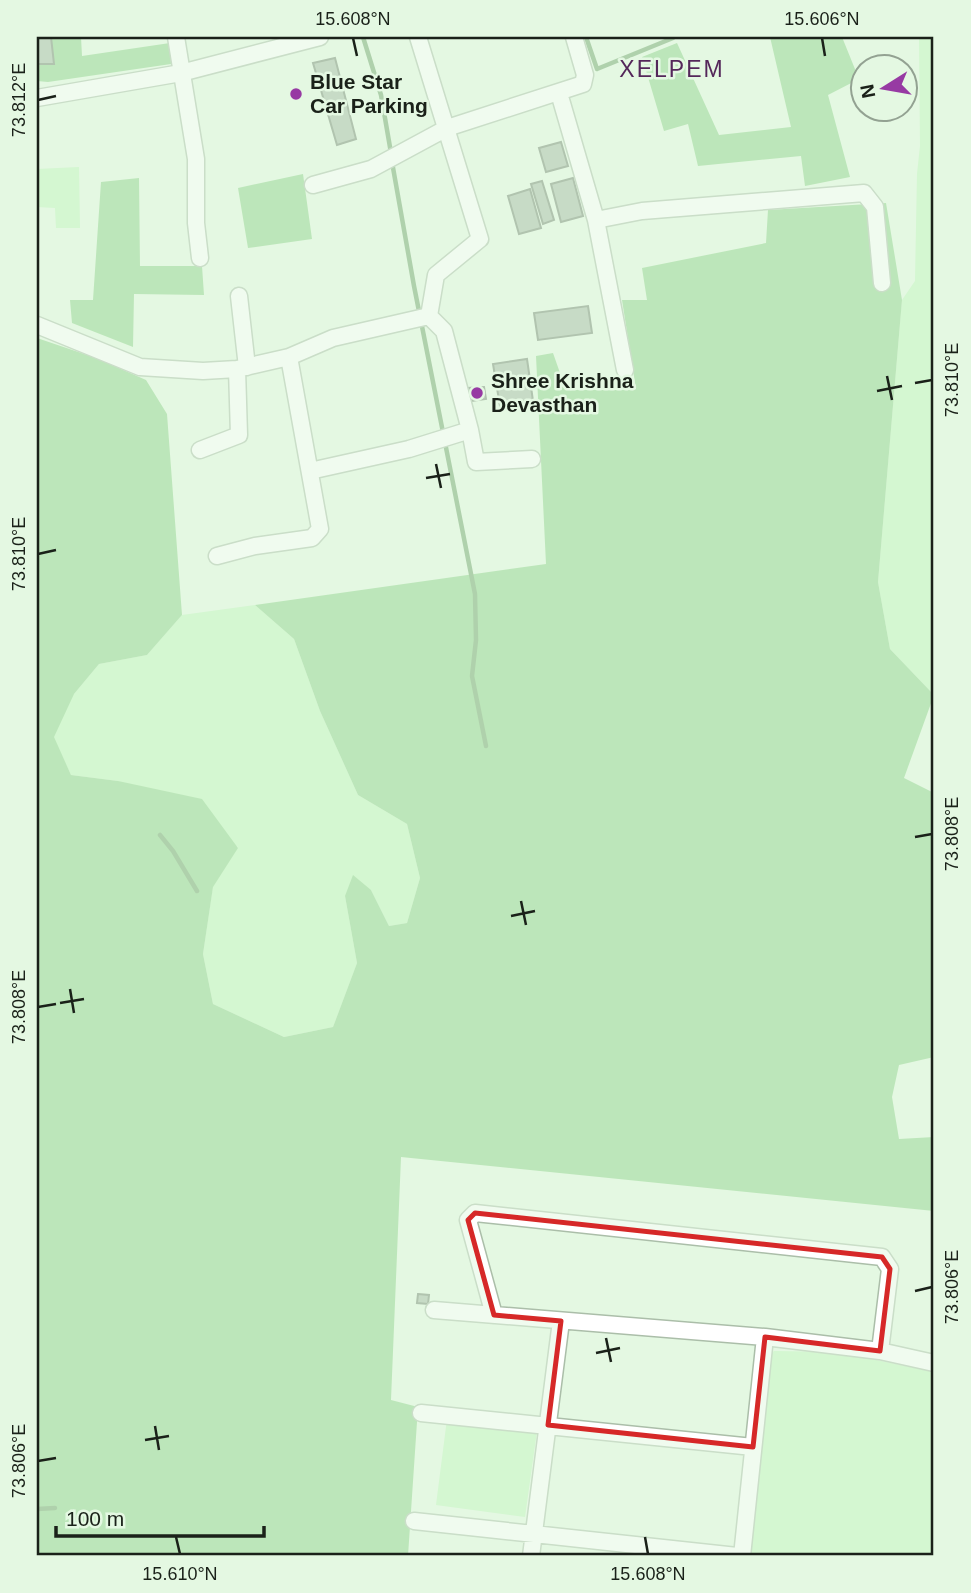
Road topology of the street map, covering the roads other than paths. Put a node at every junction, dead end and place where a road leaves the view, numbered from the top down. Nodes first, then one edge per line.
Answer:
1 (176, 37) edge
2 (320, 37) edge
3 (418, 37) edge
4 (574, 37) edge
5 (181, 74) junction
6 (559, 93) junction
7 (37, 98) edge
8 (447, 128) junction
9 (313, 185) dead end
10 (596, 220) junction
11 (200, 258) dead end
12 (881, 283) dead end
13 (239, 296) dead end
14 (429, 316) junction
15 (37, 325) edge
16 (289, 357) junction
17 (242, 368) junction
18 (625, 370) dead end
19 (470, 430) junction
20 (200, 450) dead end
21 (532, 459) dead end
22 (310, 471) junction
23 (217, 556) dead end
24 (434, 1310) dead end
25 (494, 1315) junction
26 (561, 1321) junction
27 (765, 1337) junction
28 (880, 1350) junction
29 (934, 1363) edge
30 (421, 1413) dead end
31 (548, 1424) junction
32 (753, 1447) junction
33 (414, 1521) dead end
34 (534, 1534) junction
35 (531, 1556) edge
36 (739, 1556) edge

1 - 5 street
2 - 5 street
3 - 8 street
4 - 6 street
5 - 7 street
5 - 11 street
6 - 8 street
6 - 10 street
8 - 9 street
8 - 14 street
10 - 12 street
10 - 18 street
13 - 17 street
14 - 16 street
14 - 19 street
15 - 17 street
16 - 17 street
16 - 22 street
17 - 20 street
19 - 21 street
19 - 22 street
22 - 23 street
24 - 25 street
25 - 26 street
25 - 28 street
26 - 27 street
26 - 31 street
27 - 28 street
27 - 32 street
28 - 29 street
30 - 31 street
31 - 32 street
31 - 34 street
32 - 36 street
33 - 34 street
34 - 35 street
34 - 36 street

